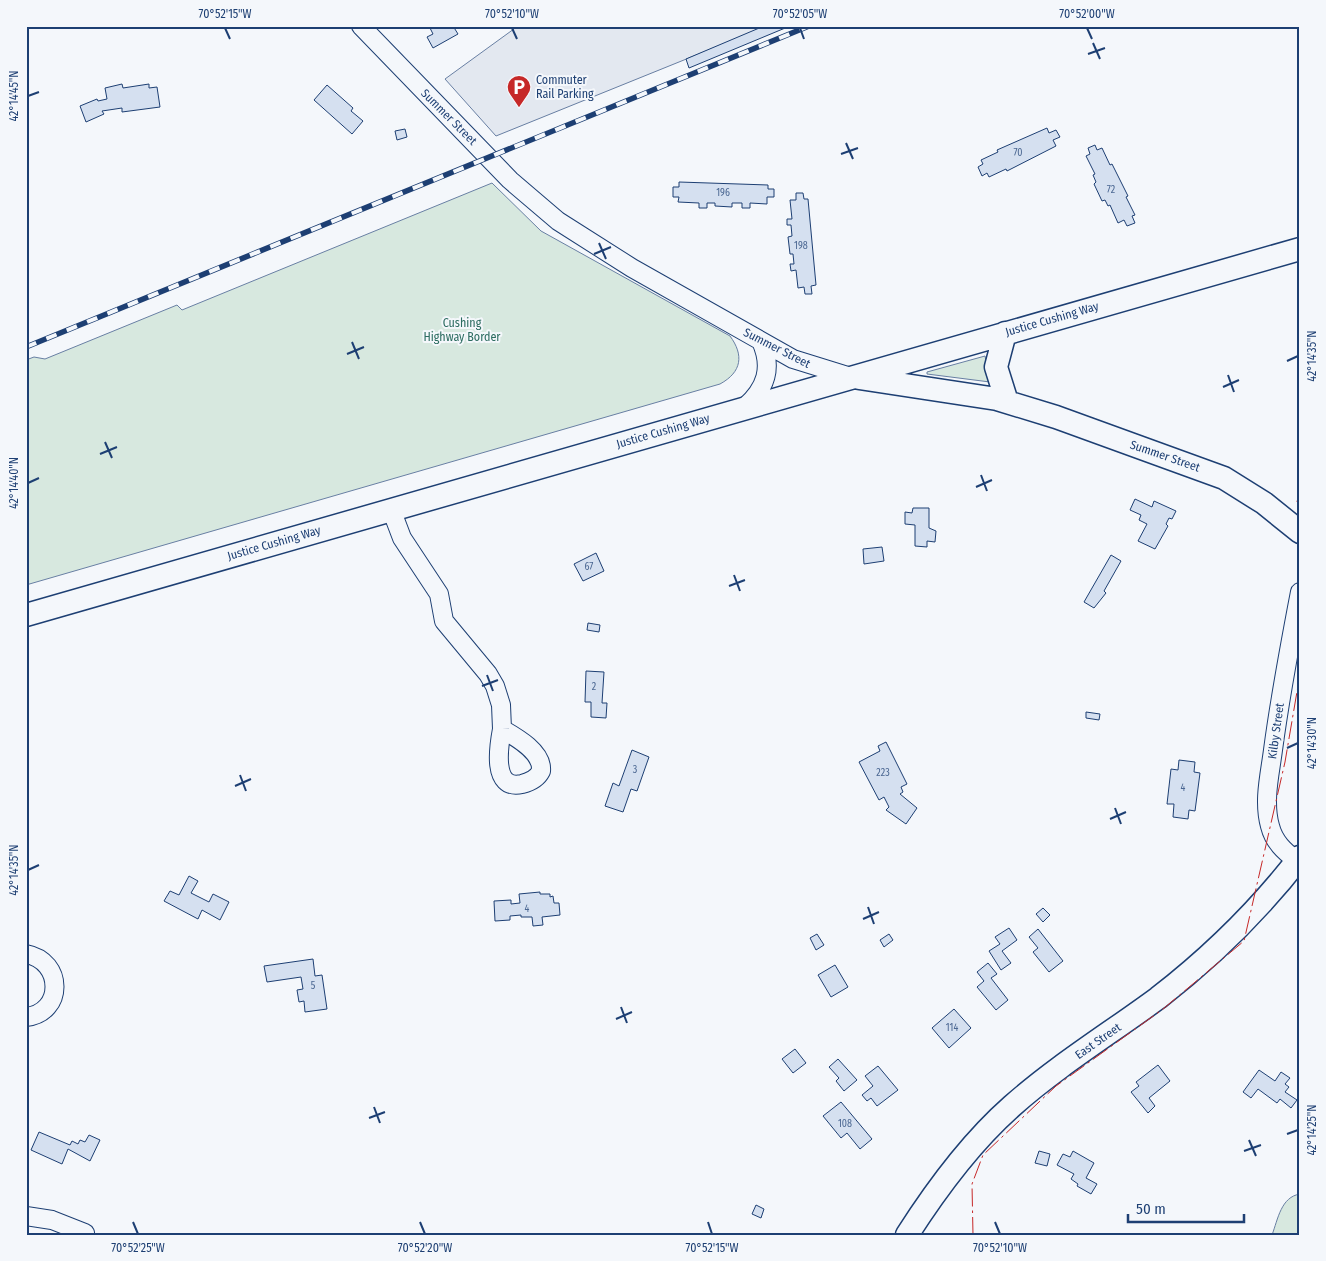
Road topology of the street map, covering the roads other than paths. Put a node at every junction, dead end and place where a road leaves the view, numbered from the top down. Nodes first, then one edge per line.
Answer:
1 (361, 26) edge
2 (1300, 249) edge
3 (1004, 333) junction
4 (760, 341) junction
5 (851, 377) junction
6 (1007, 402) junction
7 (744, 407) junction
8 (392, 509) junction
9 (1300, 532) edge
10 (1300, 592) edge
11 (26, 615) edge
12 (502, 729) dead end
13 (1298, 859) edge
14 (26, 954) edge
15 (26, 1017) edge
16 (26, 1216) edge
17 (85, 1233) dead end
18 (907, 1235) edge

1 - 4 street, Summer Street
2 - 3 main road, Justice Cushing Way
3 - 5 main road, Justice Cushing Way
3 - 6 main road
4 - 5 street, Summer Street
4 - 7 street
5 - 6 main road, Summer Street
5 - 7 main road, Justice Cushing Way
6 - 9 main road, Summer Street
7 - 8 main road, Justice Cushing Way
8 - 11 main road, Justice Cushing Way
8 - 12 street
10 - 13 street, Kilby Street
13 - 18 main road, East Street
14 - 15 street
16 - 17 street

